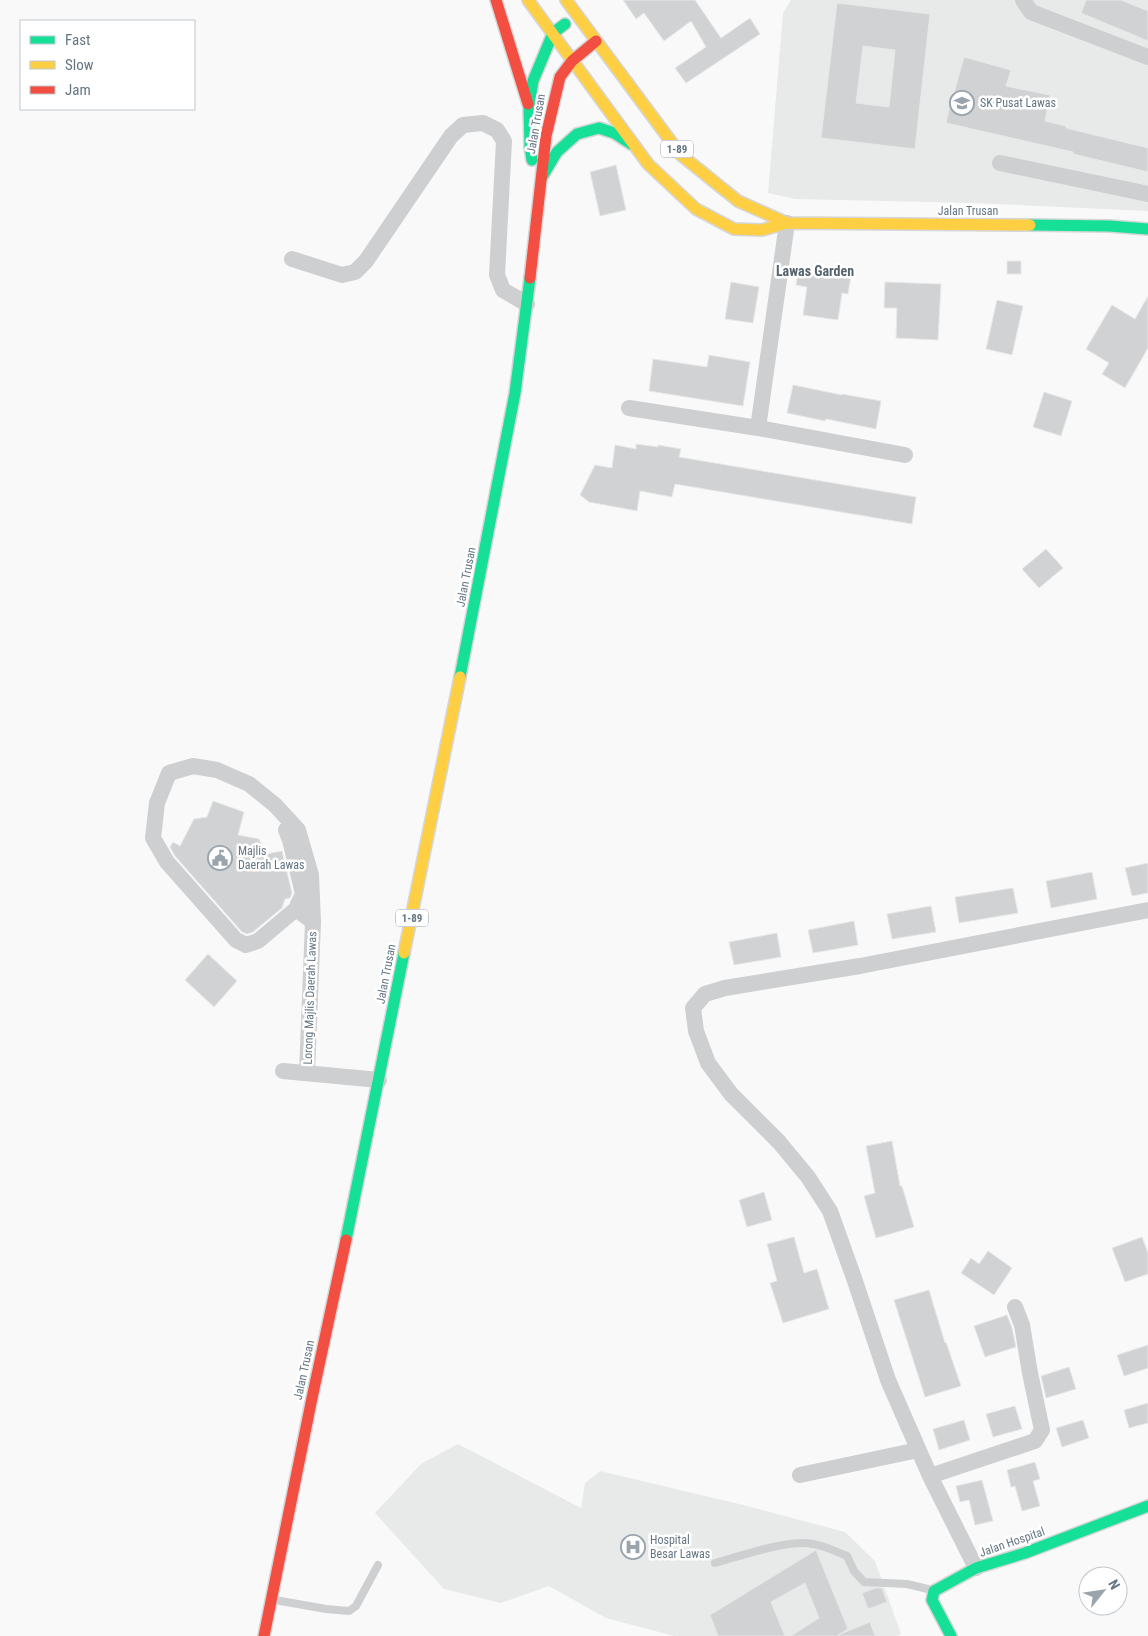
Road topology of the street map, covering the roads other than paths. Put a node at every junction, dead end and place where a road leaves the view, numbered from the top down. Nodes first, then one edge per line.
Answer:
1 (496, 0) edge
2 (528, 0) edge
3 (566, 0) edge
4 (1023, 0) edge
5 (577, 14) junction
6 (553, 33) junction
7 (596, 41) junction
8 (1148, 57) edge
9 (572, 60) junction
10 (529, 106) junction
11 (636, 148) junction
12 (1000, 163) dead end
13 (542, 178) junction
14 (1148, 194) edge
15 (540, 196) junction
16 (787, 223) junction
17 (1148, 229) edge
18 (292, 259) dead end
19 (528, 304) junction
20 (628, 408) dead end
21 (758, 428) junction
22 (905, 455) dead end
23 (276, 805) junction
24 (296, 909) junction
25 (1148, 910) edge
26 (313, 922) junction
27 (283, 1071) dead end
28 (307, 1074) junction
29 (379, 1080) junction
30 (1016, 1307) dead end
31 (918, 1450) junction
32 (800, 1475) dead end
33 (930, 1476) junction
34 (1148, 1506) edge
35 (715, 1563) dead end
36 (378, 1565) dead end
37 (976, 1568) junction
38 (934, 1591) junction
39 (270, 1600) junction
40 (264, 1636) edge
41 (951, 1636) edge

1 - 10 main road
2 - 6 main road, Jalan Trusan
3 - 5 main road, Jalan Trusan / 1-89
4 - 8 street
5 - 6 main road, Jalan Trusan / 1-89
5 - 7 main road, Jalan Trusan / 1-89
6 - 9 main road, Jalan Trusan
6 - 10 main road, Jalan Trusan / 1-89
7 - 9 main road, Jalan Trusan / 1-89
7 - 16 main road, Jalan Trusan / 1-89
9 - 11 main road, Jalan Trusan
9 - 13 main road, Jalan Trusan / 1-89
10 - 15 main road, Jalan Trusan / 1-89
11 - 13 main road
11 - 16 main road, Jalan Trusan
12 - 14 street
13 - 15 main road, Jalan Trusan / 1-89
15 - 19 main road, Jalan Trusan / 1-89
16 - 17 main road, Jalan Trusan
16 - 21 street
18 - 19 street
19 - 29 main road, Jalan Trusan / 1-89
20 - 21 street
21 - 22 street
23 - 24 street
23 - 24 street, Lorong Majlis Daerah Lawas
23 - 26 street, Lorong Majlis Daerah Lawas
24 - 26 street, Lorong Majlis Daerah Lawas
25 - 31 street
26 - 28 street, Lorong Majlis Daerah Lawas
27 - 28 street
28 - 29 street
29 - 39 main road, Jalan Trusan / 1-89
30 - 33 street
31 - 32 street
31 - 33 street
33 - 37 street
34 - 37 main road, Jalan Hospital
35 - 38 lane
36 - 39 lane
37 - 38 main road, Jalan Hospital
38 - 41 main road
39 - 40 main road, Jalan Trusan / 1-89

